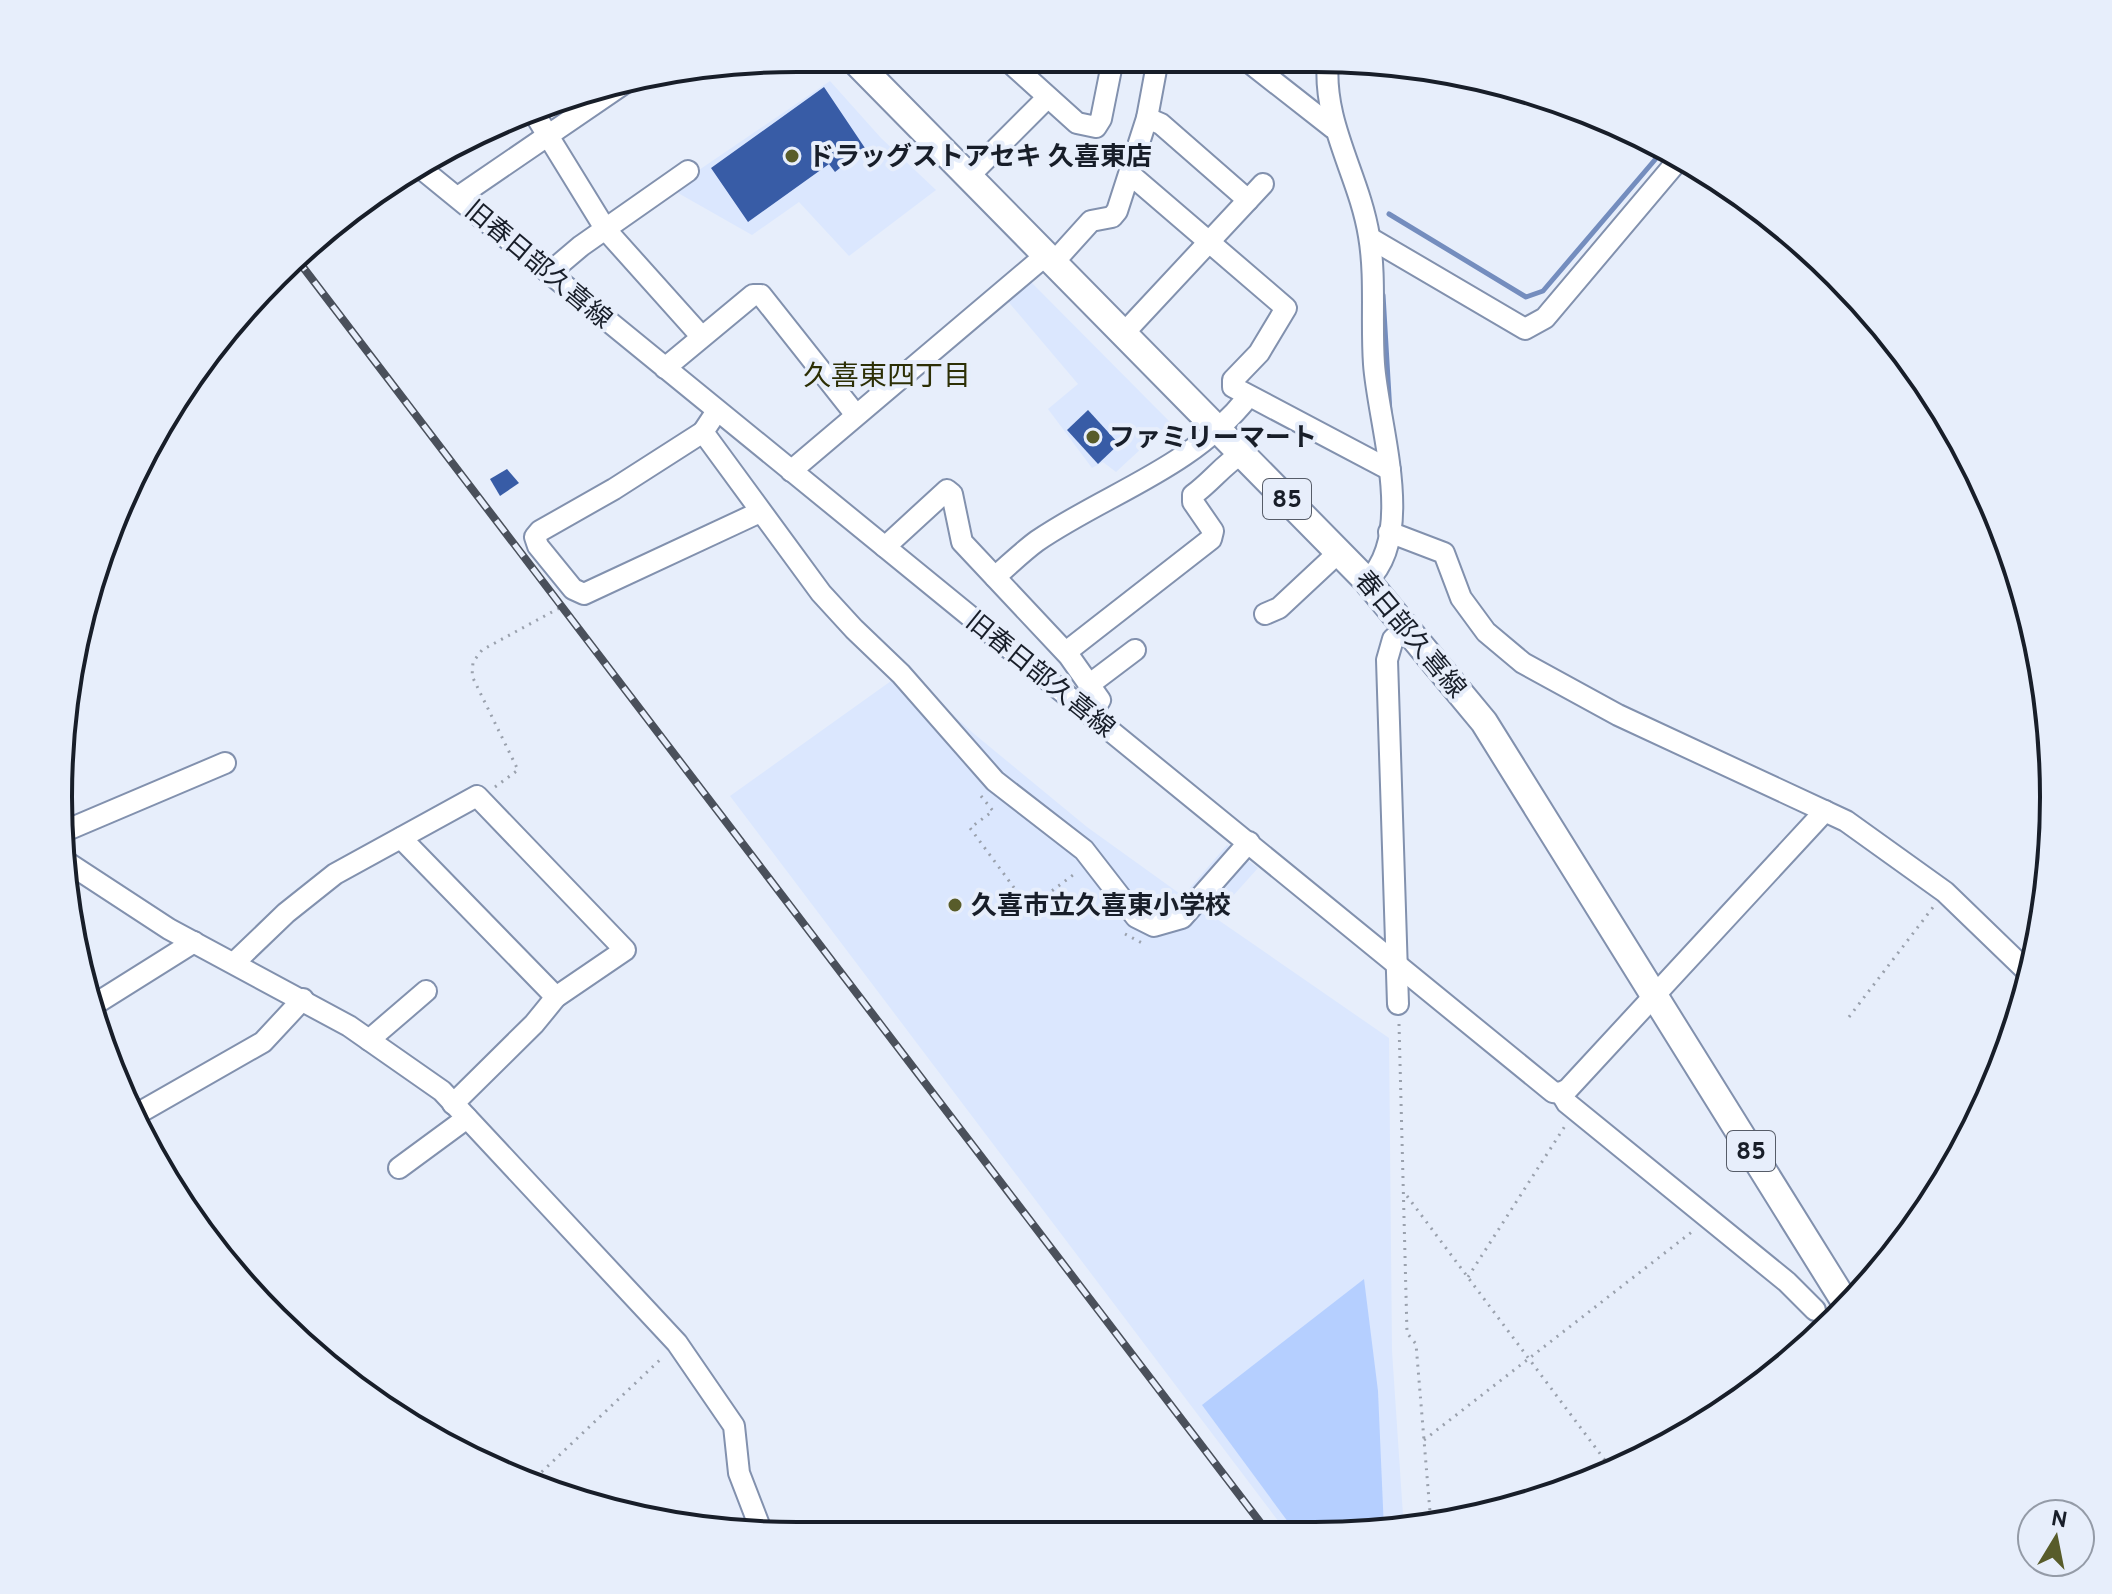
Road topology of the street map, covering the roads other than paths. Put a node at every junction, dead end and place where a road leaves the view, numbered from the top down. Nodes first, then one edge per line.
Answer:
1 (866, 72) edge
2 (1020, 72) edge
3 (1110, 72) edge
4 (1156, 72) edge
5 (1262, 72) edge
6 (1327, 73) edge
7 (1047, 98) junction
8 (601, 99) edge
9 (1147, 118) junction
10 (538, 120) edge
11 (1333, 128) junction
12 (548, 136) junction
13 (1673, 166) edge
14 (688, 171) dead end
15 (427, 173) edge
16 (1131, 175) junction
17 (968, 177) junction
18 (1263, 184) dead end
19 (458, 197) junction
20 (1248, 200) junction
21 (605, 228) junction
22 (1370, 238) junction
23 (1210, 243) junction
24 (1049, 259) junction
25 (549, 273) junction
26 (1124, 333) junction
27 (701, 336) junction
28 (665, 368) junction
29 (1248, 397) junction
30 (717, 411) junction
31 (856, 415) junction
32 (1217, 428) junction
33 (703, 432) junction
34 (1242, 453) junction
35 (1390, 470) junction
36 (791, 471) junction
37 (760, 512) junction
38 (1389, 532) junction
39 (885, 547) junction
40 (1339, 552) junction
41 (995, 577) junction
42 (1367, 581) junction
43 (1265, 614) dead end
44 (1407, 626) junction
45 (1135, 650) dead end
46 (1066, 652) junction
47 (1090, 684) junction
48 (1091, 714) junction
49 (225, 763) dead end
50 (1825, 811) junction
51 (73, 827) edge
52 (401, 838) junction
53 (1249, 842) junction
54 (76, 868) edge
55 (194, 942) junction
56 (235, 962) junction
57 (1397, 964) junction
58 (2020, 964) edge
59 (426, 991) dead end
60 (1655, 995) junction
61 (556, 997) junction
62 (303, 999) junction
63 (101, 1000) edge
64 (1398, 1004) road end
65 (369, 1040) junction
66 (1567, 1101) junction
67 (143, 1110) edge
68 (460, 1111) junction
69 (399, 1168) dead end
70 (1841, 1296) edge
71 (1815, 1310) dead end
72 (757, 1520) edge

1 - 17 main road, 春日部久喜線 / 85
2 - 7 street
3 - 7 street
4 - 9 street
5 - 11 street
6 - 11 street
7 - 17 street
8 - 12 street
9 - 16 street
9 - 20 street
10 - 12 street
11 - 22 street
12 - 19 street
12 - 21 street
13 - 22 street
14 - 21 street
15 - 19 street, 旧春日部久喜線
16 - 23 street
16 - 24 street
17 - 24 main road, 春日部久喜線 / 85
18 - 20 street
19 - 25 street, 旧春日部久喜線
20 - 23 street
21 - 25 street
21 - 27 street
22 - 35 street
23 - 26 street
23 - 29 street
24 - 26 main road, 春日部久喜線 / 85
24 - 31 street
25 - 28 street, 旧春日部久喜線
26 - 32 main road, 春日部久喜線 / 85
27 - 28 street
27 - 31 street
28 - 30 street, 旧春日部久喜線
29 - 32 street
29 - 35 street
30 - 33 street
30 - 36 street, 旧春日部久喜線
31 - 36 street
32 - 34 main road, 春日部久喜線 / 85
32 - 41 street
33 - 37 street
33 - 37 street
34 - 40 main road, 春日部久喜線 / 85
34 - 46 street
35 - 38 street
36 - 39 street, 旧春日部久喜線
37 - 53 street
38 - 42 street
38 - 50 street
39 - 41 street
39 - 48 street, 旧春日部久喜線
40 - 42 main road, 春日部久喜線 / 85
40 - 43 street
41 - 46 street
42 - 44 main road, 春日部久喜線 / 85
44 - 57 street
44 - 60 main road, 春日部久喜線 / 85
45 - 47 street
46 - 47 street
47 - 48 street
48 - 53 street, 旧春日部久喜線
49 - 51 street
50 - 58 street
50 - 60 street
52 - 56 street
52 - 61 street
52 - 61 street
53 - 57 street, 旧春日部久喜線
54 - 55 street
55 - 56 street
55 - 63 street
56 - 62 street
57 - 64 street
57 - 66 street, 旧春日部久喜線
59 - 65 street
60 - 66 street
60 - 70 main road, 春日部久喜線 / 85
61 - 68 street
62 - 65 street
62 - 67 street
65 - 68 street
66 - 71 street, 旧春日部久喜線
68 - 69 street
68 - 72 street

